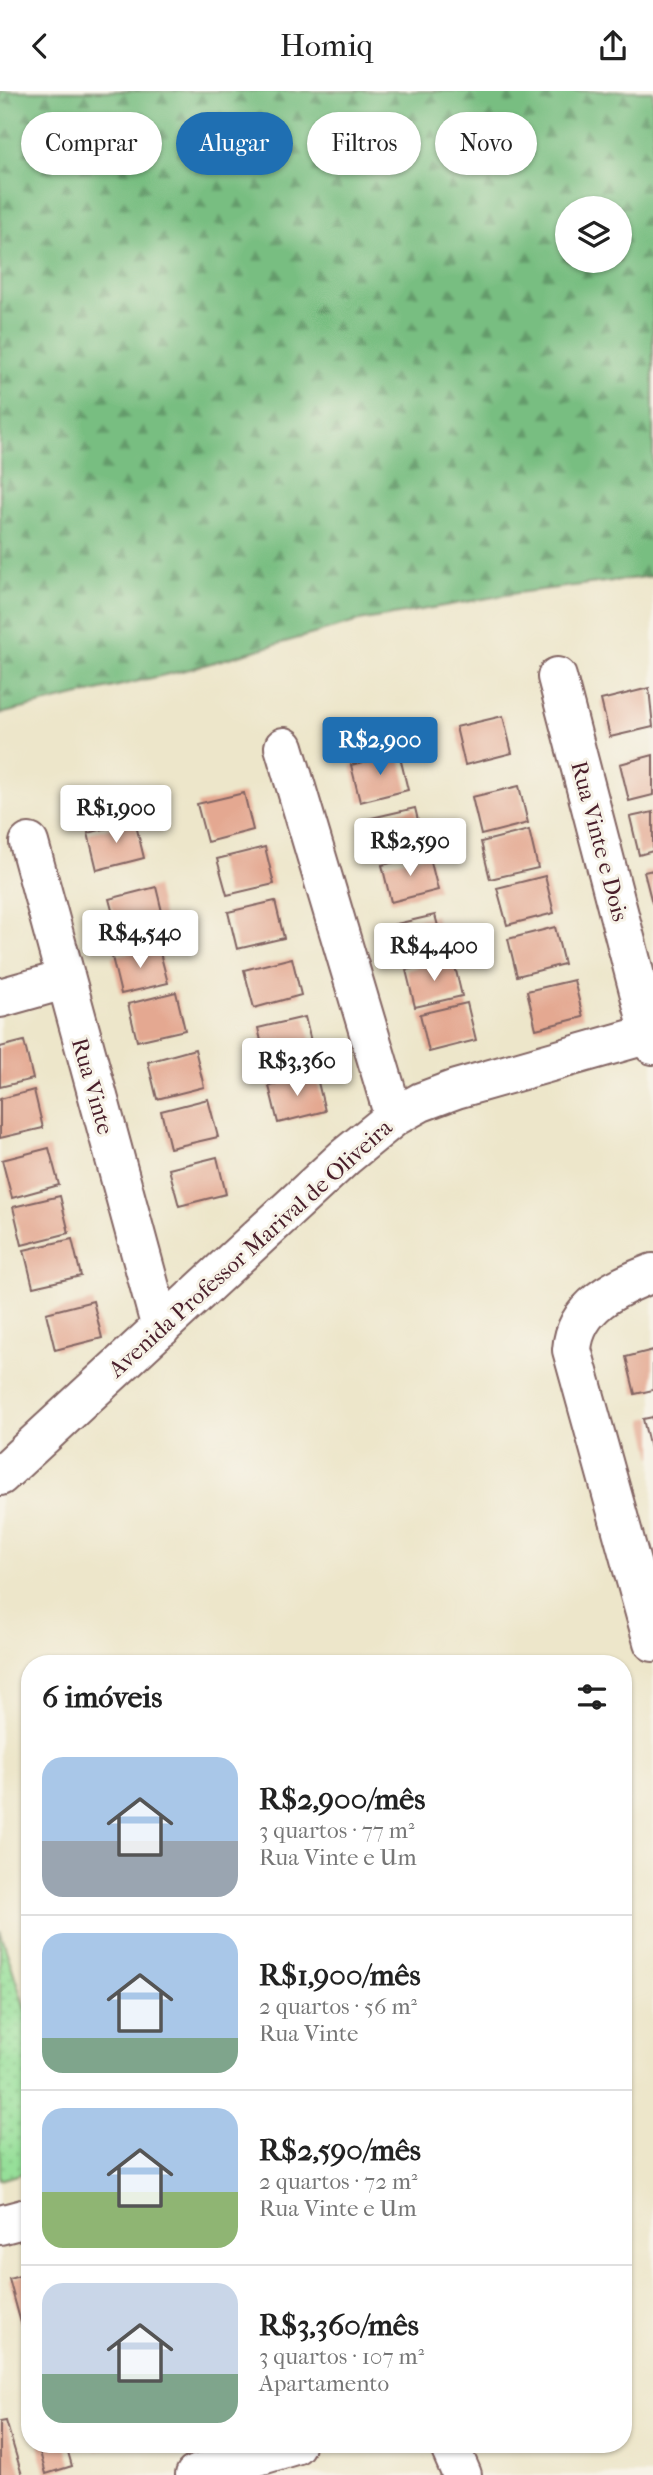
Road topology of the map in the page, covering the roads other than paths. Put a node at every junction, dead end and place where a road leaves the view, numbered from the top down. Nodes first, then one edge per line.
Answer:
1 (557, 677) dead end
2 (284, 747) dead end
3 (29, 843) dead end
4 (64, 981) junction
5 (0, 998) edge
6 (652, 1038) edge
7 (394, 1117) junction
8 (653, 1273) edge
9 (161, 1328) junction
10 (0, 1476) edge
11 (653, 1642) edge
12 (21, 2219) edge
13 (0, 2225) edge
14 (268, 2453) edge
15 (452, 2453) edge
16 (195, 2475) edge
17 (462, 2475) edge

1 - 6 street, Rua Vinte e Dois
2 - 7 street
3 - 4 street, Rua Vinte
4 - 5 street
4 - 9 street, Rua Vinte
6 - 7 street, Avenida Professor Marival de Oliveira
7 - 9 street, Avenida Professor Marival de Oliveira
8 - 11 street
9 - 10 street, Avenida Professor Marival de Oliveira
12 - 13 street
14 - 16 street
15 - 17 street

